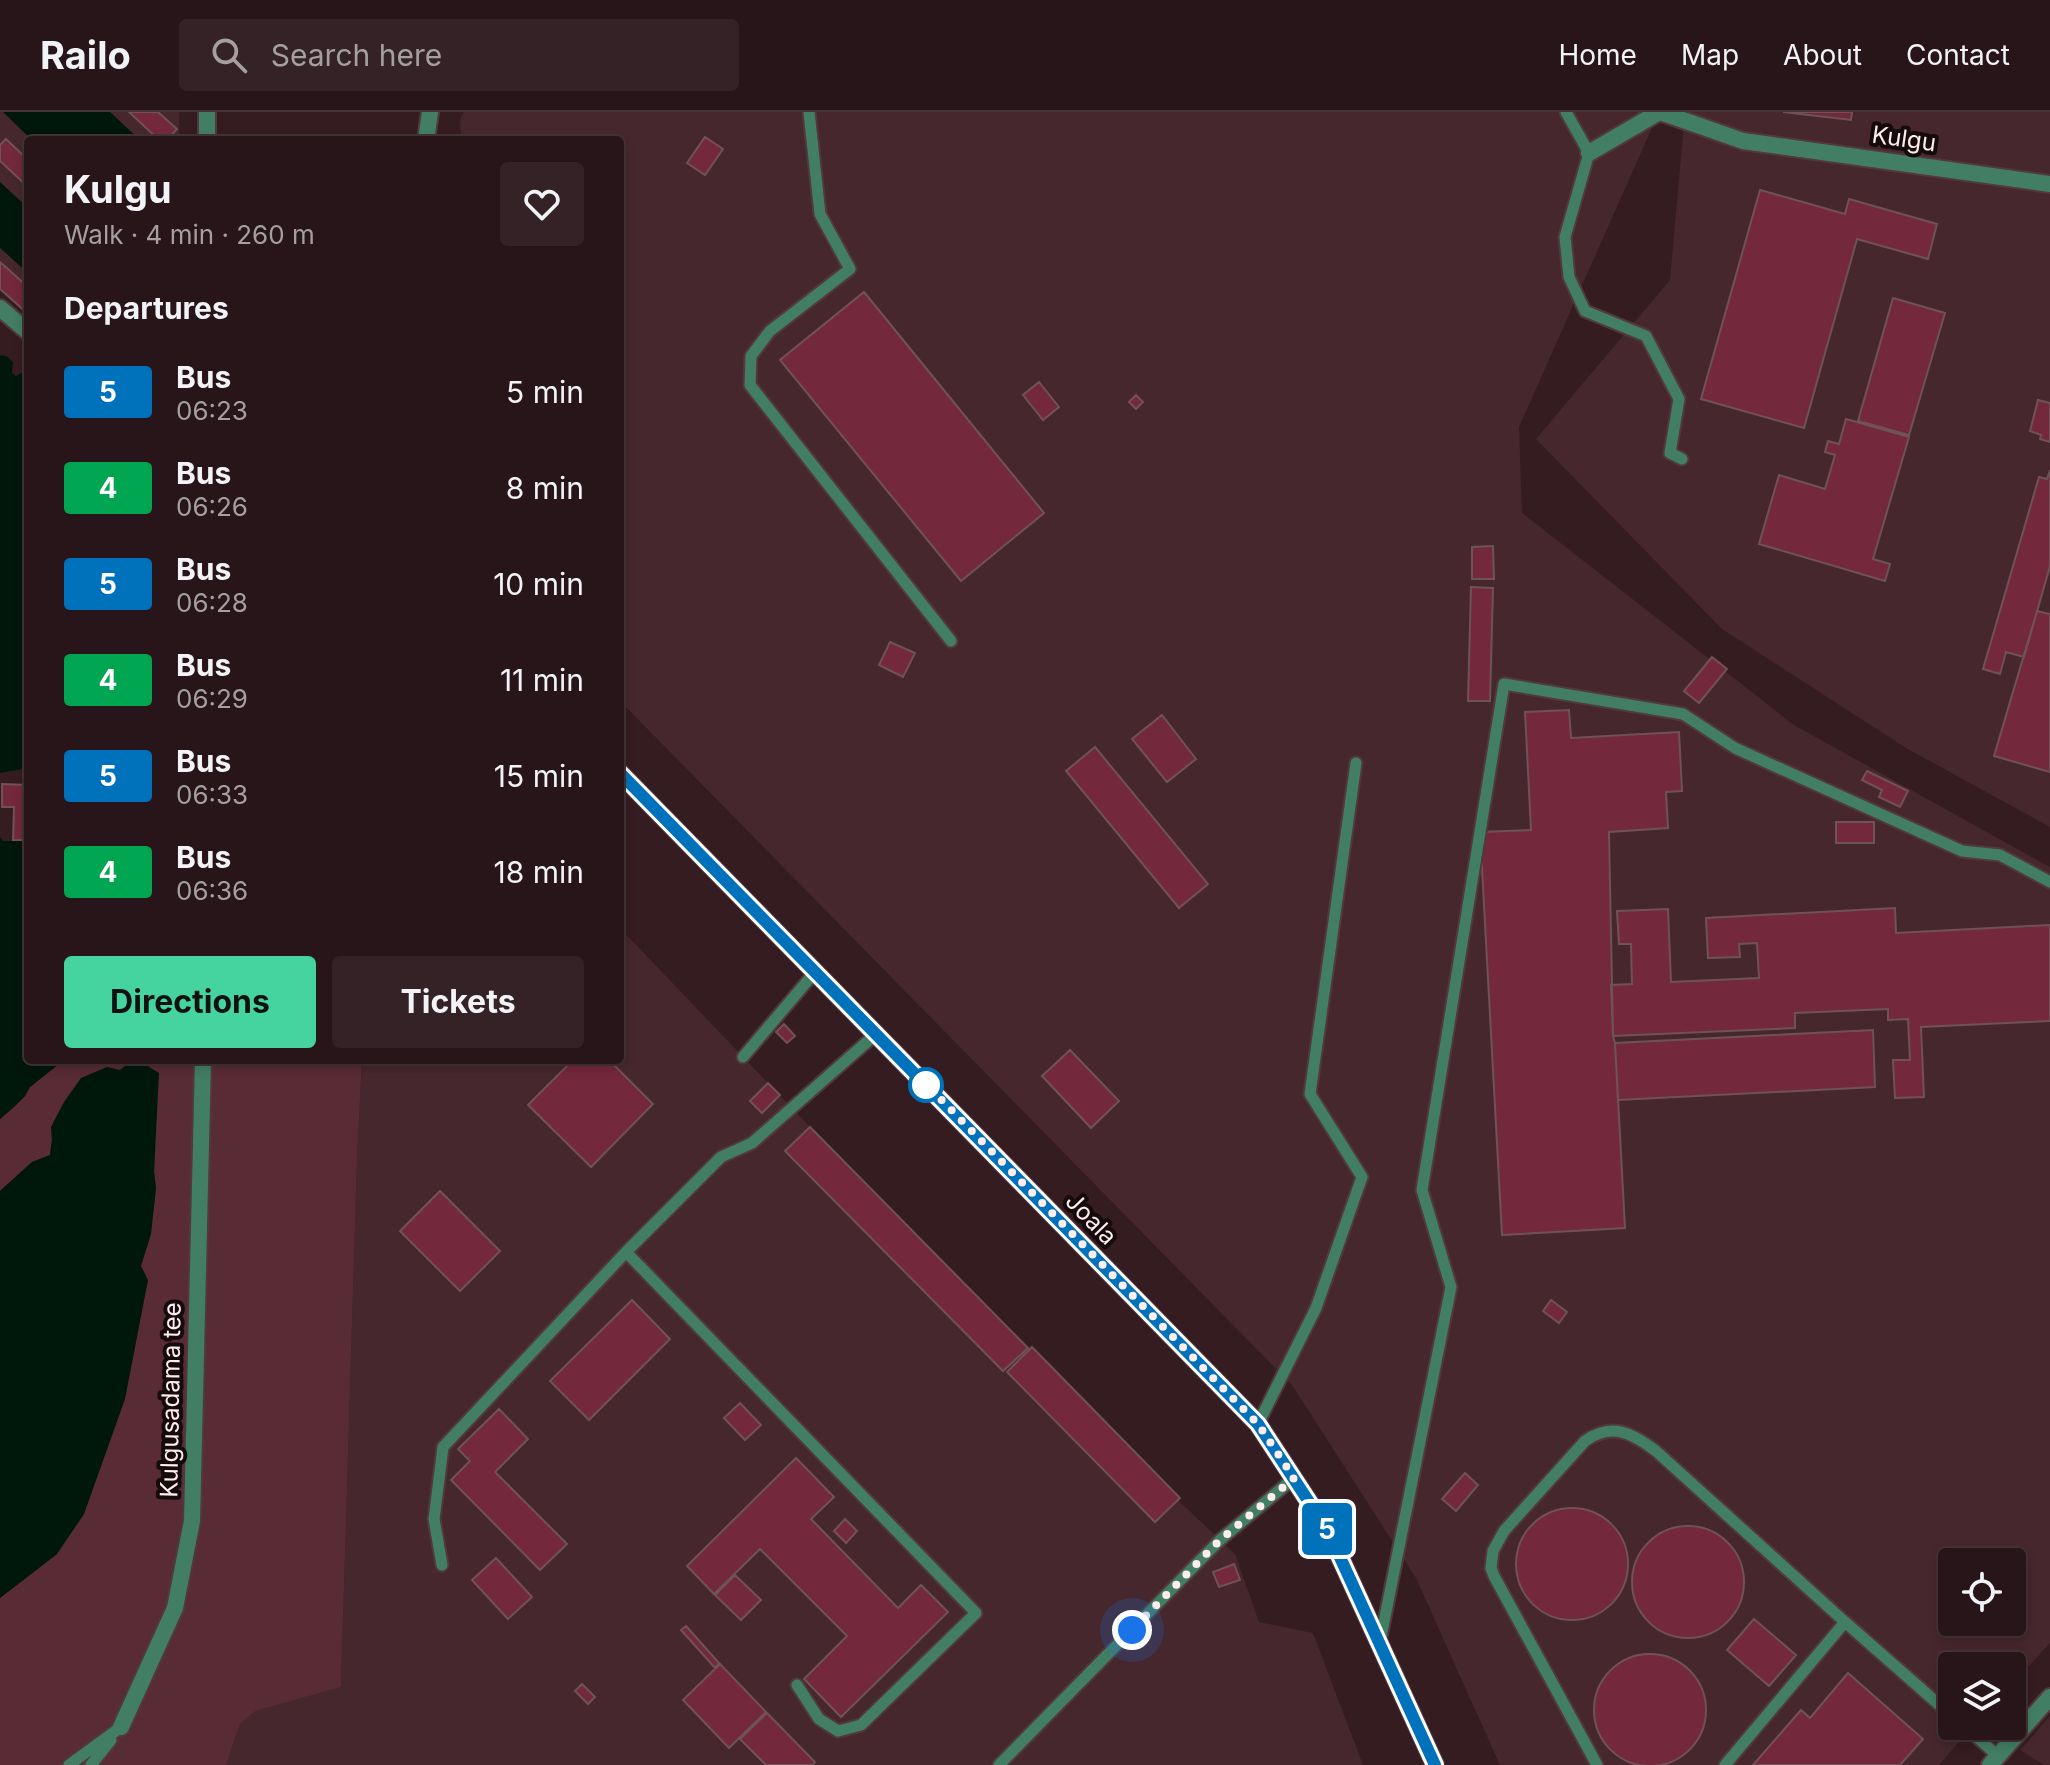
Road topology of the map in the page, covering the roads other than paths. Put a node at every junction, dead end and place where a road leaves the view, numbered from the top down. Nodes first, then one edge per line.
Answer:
1 (207, 112) edge
2 (430, 112) edge
3 (809, 112) edge
4 (1566, 112) edge
5 (1660, 112) edge
6 (207, 136) edge
7 (427, 136) edge
8 (1589, 153) junction
9 (2050, 184) edge
10 (0, 308) edge
11 (24, 329) edge
12 (1682, 459) dead end
13 (951, 641) dead end
14 (1356, 763) dead end
15 (624, 777) edge
16 (2050, 882) edge
17 (815, 972) junction
18 (876, 1034) junction
19 (743, 1057) dead end
20 (203, 1064) edge
21 (626, 1252) junction
22 (1258, 1424) junction
23 (1294, 1478) junction
24 (442, 1565) dead end
25 (1845, 1622) junction
26 (1380, 1643) junction
27 (797, 1685) dead end
28 (2050, 1697) edge
29 (1938, 1704) edge
30 (121, 1727) junction
31 (1976, 1740) edge
32 (1994, 1761) edge
33 (69, 1765) edge
34 (91, 1765) edge
35 (999, 1765) edge
36 (1435, 1765) edge
37 (1597, 1765) edge
38 (1725, 1765) edge

1 - 6 street
2 - 7 street
3 - 13 lane
4 - 8 lane
5 - 8 street, Kulgu
5 - 9 street, Kulgu
8 - 12 lane
10 - 11 street
14 - 22 lane
15 - 17 street, Joala
16 - 26 lane
17 - 18 street, Joala
17 - 19 lane
18 - 21 lane
18 - 22 street, Joala
20 - 30 street, Kulgusadama tee
21 - 24 lane
21 - 27 lane
22 - 23 street, Joala
23 - 26 street, Joala
23 - 35 lane
25 - 29 lane
25 - 37 lane
25 - 38 lane
26 - 36 street, Joala
28 - 32 street
30 - 33 lane
30 - 34 lane
31 - 32 lane

